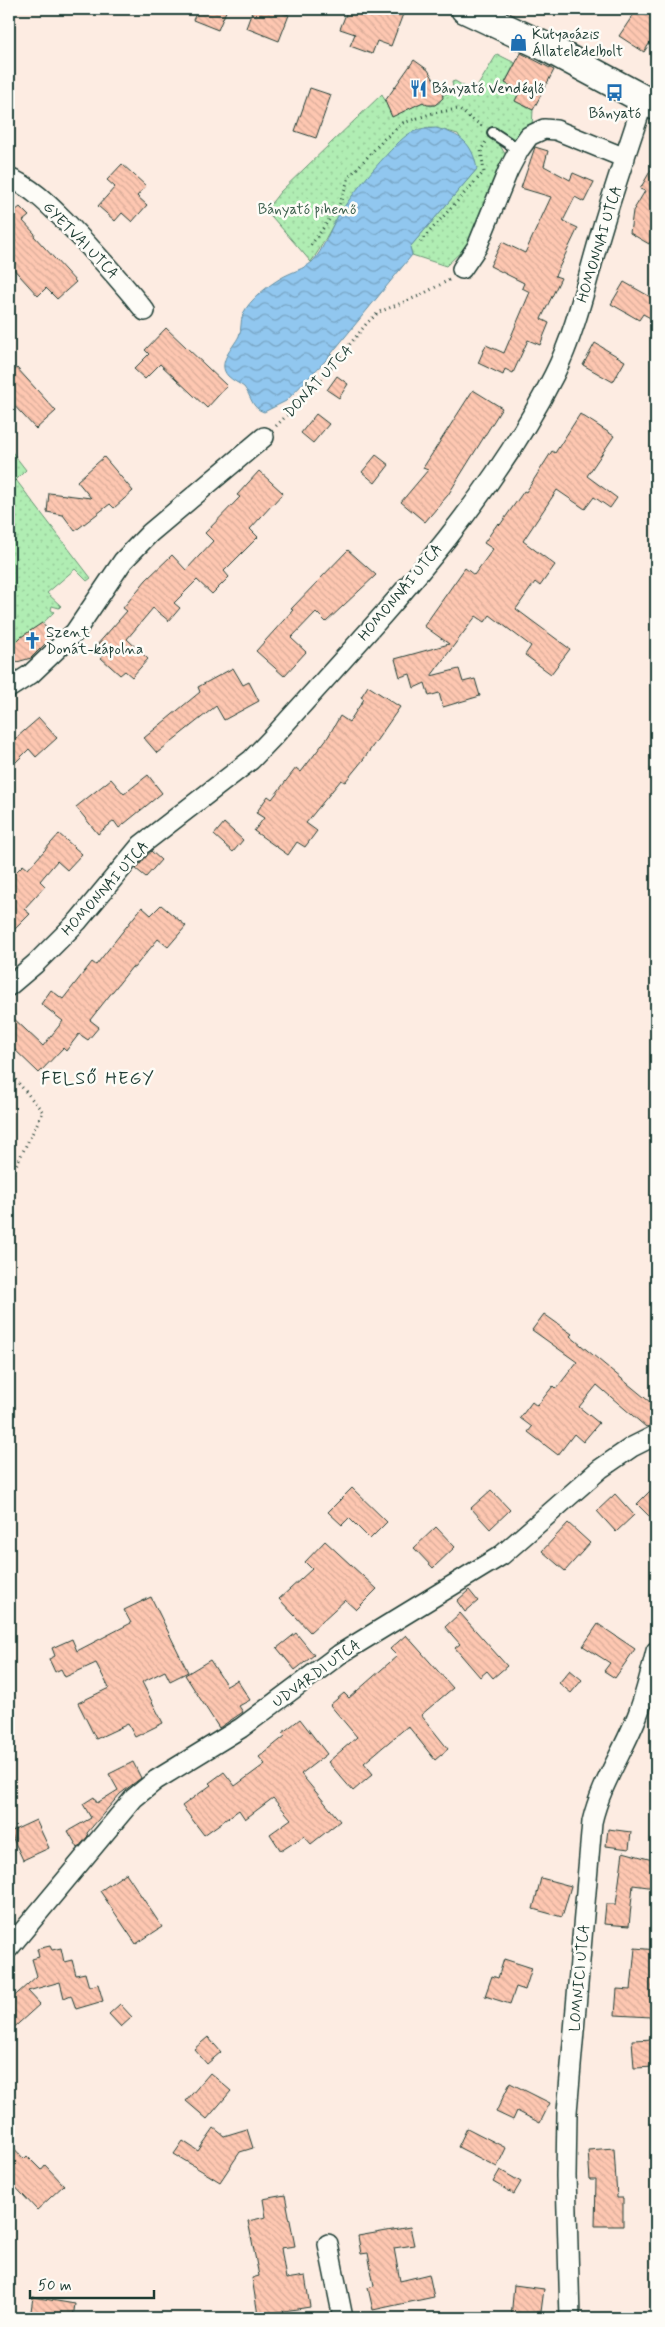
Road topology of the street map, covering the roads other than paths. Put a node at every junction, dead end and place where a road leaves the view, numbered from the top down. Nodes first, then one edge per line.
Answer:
1 (465, 9) edge
2 (650, 103) edge
3 (493, 133) road end
4 (519, 150) junction
5 (625, 158) junction
6 (9, 178) edge
7 (462, 269) road end
8 (145, 311) dead end
9 (264, 437) road end
10 (9, 688) edge
11 (9, 986) edge
12 (656, 1436) edge
13 (656, 1651) edge
14 (9, 1948) edge
15 (328, 2244) dead end
16 (343, 2318) edge
17 (570, 2318) edge

1 - 2 street
2 - 5 street, HOMONNAI UTCA
3 - 4 lane
4 - 5 street
4 - 7 street
5 - 11 street, HOMONNAI UTCA
6 - 8 street, GYETVAI UTCA
9 - 10 street
12 - 14 street, UDVARDI UTCA
13 - 17 street, LOMNICI UTCA
15 - 16 street

